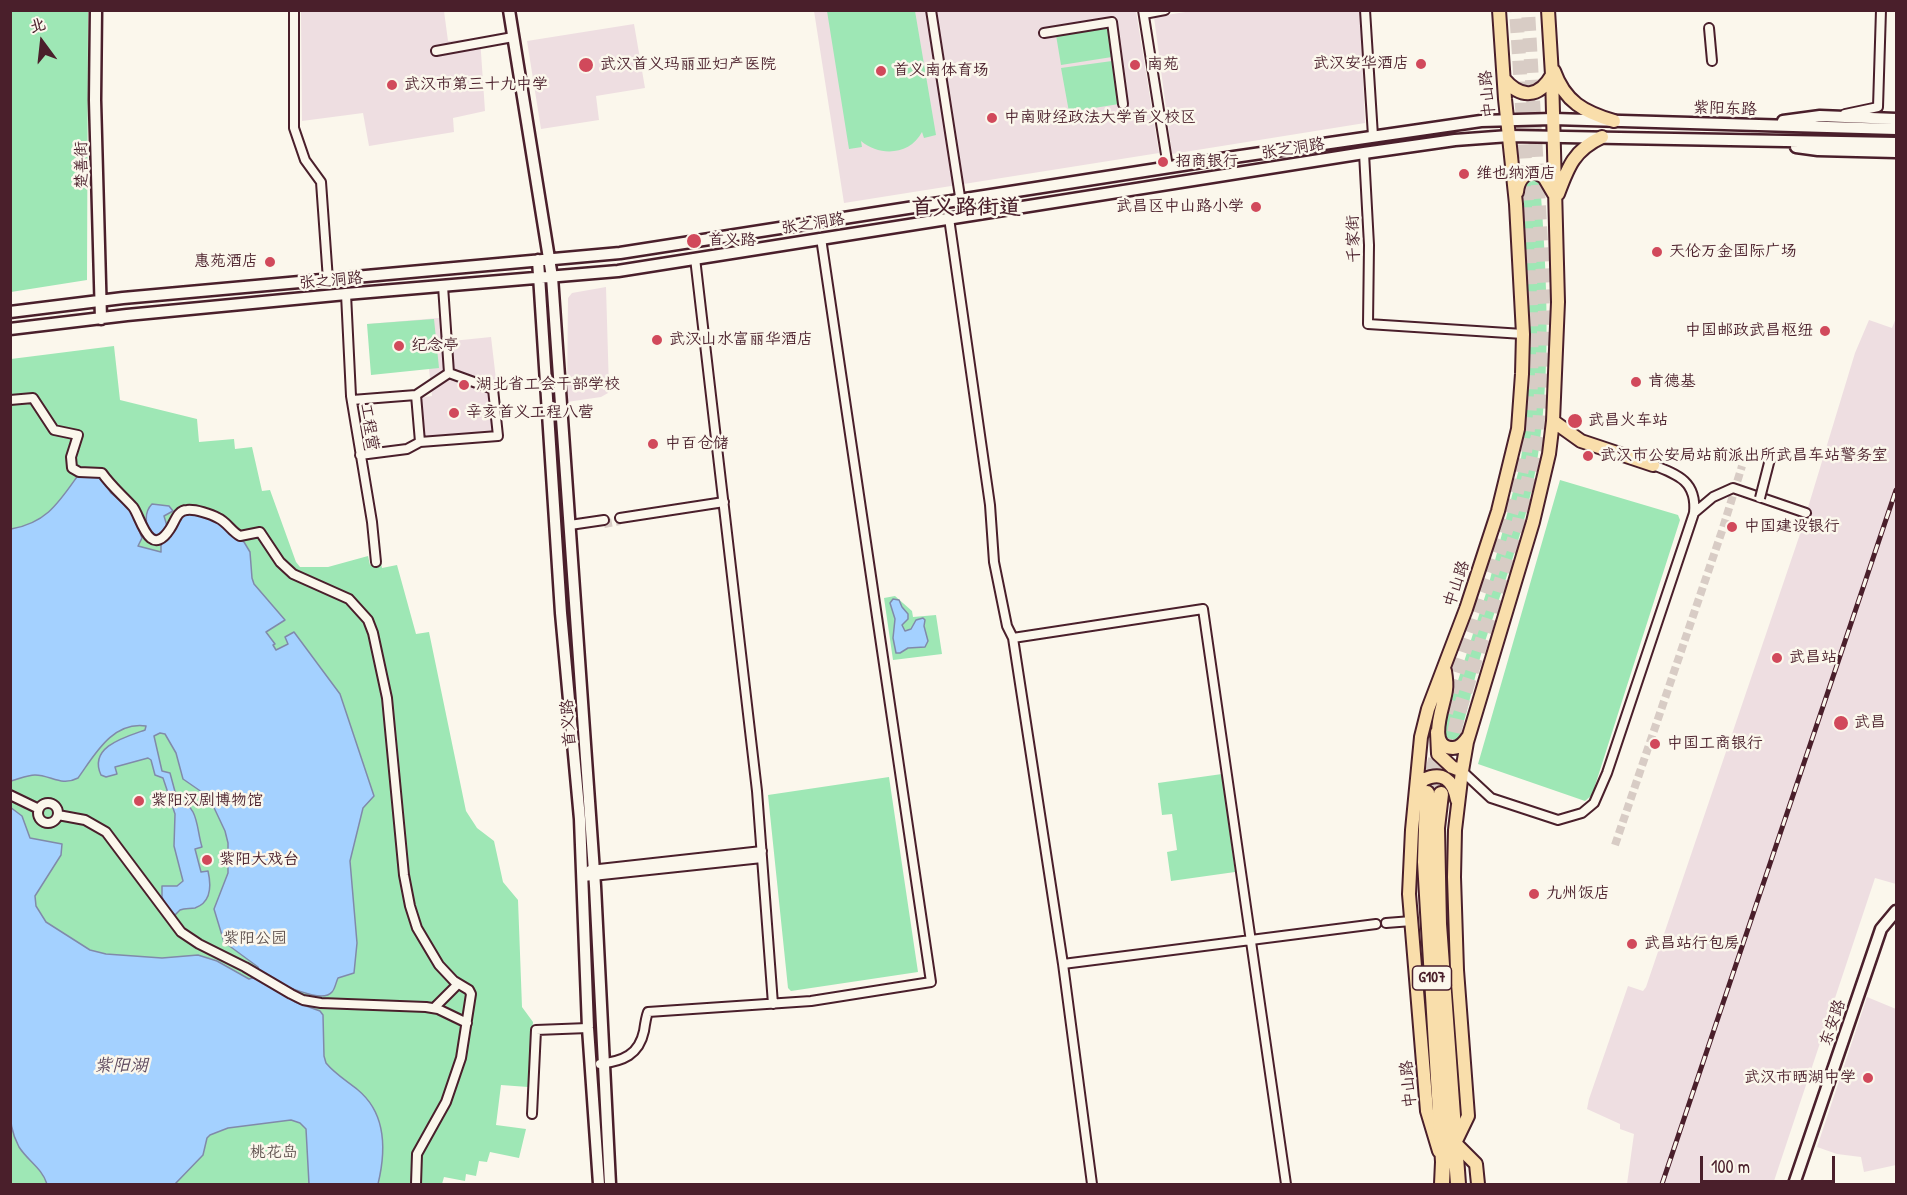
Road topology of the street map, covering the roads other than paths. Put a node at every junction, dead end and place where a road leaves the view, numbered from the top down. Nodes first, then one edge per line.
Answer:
1 (96, 10) edge
2 (294, 10) edge
3 (509, 10) edge
4 (931, 10) edge
5 (1165, 10) edge
6 (1365, 10) edge
7 (1499, 10) edge
8 (1548, 10) edge
9 (1881, 10) edge
10 (1143, 12) edge
11 (1709, 28) dead end
12 (1044, 33) dead end
13 (513, 37) junction
14 (436, 51) dead end
15 (1713, 61) dead end
16 (1551, 69) junction
17 (1503, 79) junction
18 (1123, 104) dead end
19 (1833, 117) junction
20 (1507, 119) junction
21 (1553, 119) junction
22 (1896, 119) edge
23 (1614, 121) junction
24 (1744, 125) junction
25 (1896, 129) edge
26 (1373, 136) junction
27 (1509, 136) junction
28 (1553, 136) junction
29 (1602, 137) junction
30 (1745, 140) junction
31 (1896, 143) edge
32 (1896, 152) edge
33 (1364, 153) junction
34 (1168, 167) junction
35 (1555, 199) junction
36 (961, 201) junction
37 (1516, 204) junction
38 (963, 216) junction
39 (949, 218) junction
40 (821, 238) junction
41 (695, 258) junction
42 (550, 259) junction
43 (538, 260) junction
44 (552, 277) junction
45 (539, 278) junction
46 (328, 280) junction
47 (443, 286) junction
48 (346, 294) junction
49 (99, 301) junction
50 (10, 312) edge
51 (100, 319) junction
52 (10, 329) edge
53 (1523, 334) junction
54 (449, 373) junction
55 (416, 395) junction
56 (10, 400) edge
57 (352, 400) junction
58 (1553, 422) junction
59 (420, 442) junction
60 (360, 455) junction
61 (1770, 459) dead end
62 (1653, 465) joint
63 (1760, 498) junction
64 (724, 504) junction
65 (1694, 513) junction
66 (1806, 513) dead end
67 (620, 520) tunnel mouth
68 (604, 522) tunnel mouth
69 (570, 527) junction
70 (376, 562) dead end
71 (1013, 638) junction
72 (1445, 664) junction
73 (1438, 723) junction
74 (1468, 736) junction
75 (1462, 771) junction
76 (10, 795) edge
77 (1428, 795) junction
78 (1458, 804) junction
79 (39, 809) junction
80 (58, 815) junction
81 (762, 854) junction
82 (594, 872) junction
83 (583, 874) junction
84 (1896, 910) edge
85 (1412, 921) junction
86 (1386, 923) dead end
87 (1376, 924) dead end
88 (1251, 940) junction
89 (1063, 964) junction
90 (458, 984) junction
91 (773, 1004) junction
92 (434, 1008) junction
93 (467, 1023) junction
94 (588, 1028) junction
95 (604, 1064) junction
96 (591, 1065) junction
97 (532, 1114) dead end
98 (1455, 1143) junction
99 (1443, 1162) junction
100 (416, 1185) edge
101 (598, 1185) edge
102 (610, 1185) edge
103 (1092, 1185) edge
104 (1286, 1185) edge
105 (1442, 1185) edge
106 (1458, 1185) edge
107 (1478, 1185) edge
108 (1794, 1185) edge

1 - 49 main road, 楚善街
2 - 46 street
3 - 13 main road, 首义路
4 - 36 street
5 - 10 street
6 - 26 street
7 - 17 main road, 中山路
8 - 16 main road
9 - 19 street
10 - 34 street
11 - 15 street
12 - 18 street
13 - 14 street
13 - 42 main road, 首义路
16 - 17 main road
16 - 21 main road
16 - 23 main road
17 - 20 main road, 中山路
19 - 22 main road
19 - 24 main road
20 - 21 main road, 紫阳东路
20 - 26 main road, 张之洞路
20 - 27 main road, 中山路
21 - 23 main road, 紫阳东路
21 - 28 main road
23 - 24 main road, 紫阳东路
24 - 25 main road, 紫阳东路
26 - 34 main road, 张之洞路
27 - 28 main road, 紫阳东路
27 - 33 main road, 张之洞路
27 - 37 main road, 中山路
28 - 29 main road, 紫阳东路
28 - 35 main road
29 - 30 main road, 紫阳东路
29 - 35 main road
30 - 31 main road, 紫阳东路
30 - 32 main road
33 - 38 main road, 张之洞路
33 - 53 street, 千家街
34 - 36 main road, 张之洞路
35 - 37 main road
35 - 58 main road
36 - 38 street
36 - 42 main road, 张之洞路
37 - 53 main road, 中山路
38 - 39 main road, 张之洞路
39 - 40 main road, 张之洞路
39 - 71 street
40 - 41 main road, 张之洞路
40 - 91 street
41 - 44 main road, 张之洞路
41 - 64 street
42 - 43 main road, 张之洞路
42 - 44 main road, 首义路
43 - 45 main road, 首义路
43 - 46 main road, 张之洞路
44 - 45 main road, 张之洞路
44 - 69 main road, 首义路
45 - 47 main road, 张之洞路
45 - 83 main road, 首义路
46 - 49 main road, 张之洞路
47 - 48 main road, 张之洞路
47 - 54 street
48 - 51 main road, 张之洞路
48 - 57 street, 工程营
49 - 50 main road, 张之洞路
49 - 51 main road, 楚善街
51 - 52 main road, 张之洞路
53 - 72 main road, 中山路
54 - 55 street
54 - 59 street
55 - 57 street
55 - 59 street
56 - 90 street
57 - 60 street, 工程营
58 - 62 main road
58 - 74 main road
59 - 60 street
60 - 70 street, 工程营
61 - 63 street, bridge
62 - 65 street
63 - 65 street
63 - 66 street
64 - 67 street
64 - 81 street
65 - 75 street
68 - 69 street
69 - 82 main road, 首义路
71 - 88 street
71 - 89 street
72 - 73 main road
72 - 77 main road, 中山路
73 - 74 main road
73 - 75 main road
74 - 75 main road
75 - 78 main road
76 - 79 street
77 - 78 main road
77 - 85 main road, 中山路
77 - 98 highway, G107
77 - 99 highway, G107
78 - 98 main road
79 - 80 street
79 - 80 street
80 - 92 street
81 - 82 street
81 - 91 street
82 - 83 street
82 - 95 main road, 首义路
83 - 94 main road, 首义路
84 - 108 main road, 东安路
85 - 86 street
85 - 99 main road, 中山路
87 - 88 street
88 - 89 street
88 - 104 street
89 - 103 street
90 - 92 street
90 - 93 street
91 - 95 street
92 - 93 street
93 - 100 street
94 - 96 main road, 首义路
94 - 97 street
95 - 96 street
95 - 102 main road, 首义路
96 - 101 main road, 首义路
98 - 106 highway, G107
98 - 107 main road
99 - 105 highway, G107

